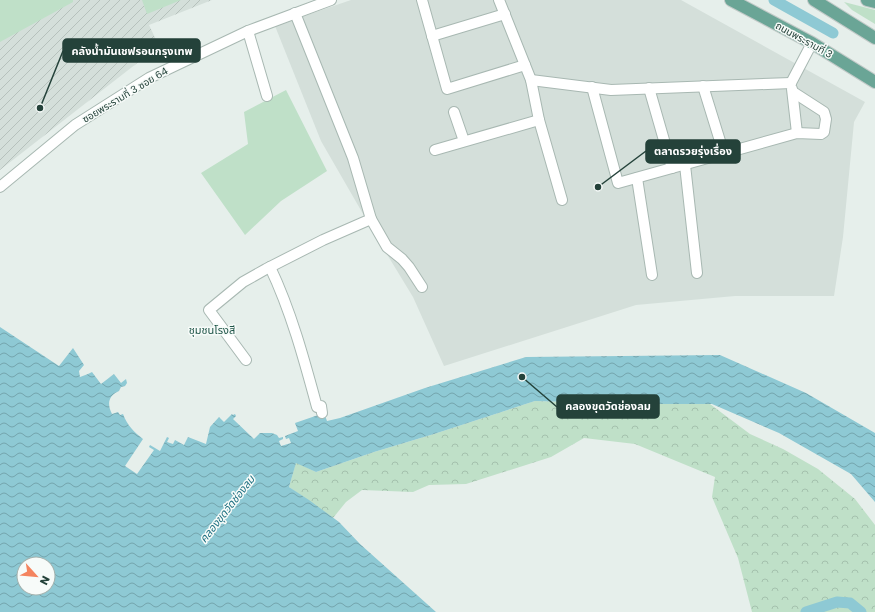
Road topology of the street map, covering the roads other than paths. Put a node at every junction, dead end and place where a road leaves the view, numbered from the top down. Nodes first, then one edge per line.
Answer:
1 (331, 0) edge
2 (422, 0) edge
3 (499, 0) edge
4 (731, 0) edge
5 (814, 0) edge
6 (867, 0) edge
7 (875, 2) edge
8 (295, 13) junction
9 (505, 14) junction
10 (248, 31) junction
11 (432, 36) junction
12 (875, 38) edge
13 (812, 44) junction
14 (525, 65) junction
15 (531, 80) junction
16 (875, 82) edge
17 (703, 86) junction
18 (592, 87) junction
19 (792, 87) junction
20 (649, 88) junction
21 (267, 96) dead end
22 (454, 112) dead end
23 (539, 120) junction
24 (797, 133) junction
25 (464, 141) junction
26 (434, 150) dead end
27 (724, 154) junction
28 (685, 165) junction
29 (672, 168) junction
30 (637, 178) junction
31 (0, 187) edge
32 (562, 200) dead end
33 (371, 218) junction
34 (270, 267) junction
35 (697, 273) dead end
36 (652, 275) dead end
37 (422, 287) dead end
38 (246, 360) dead end
39 (322, 413) dead end

1 - 8 street, ซอยพระรามที่ 3 ซอย 64
2 - 11 street
3 - 9 street
4 - 13 main road, ถนนพระรามที่ 3
5 - 12 main road
6 - 7 main road
8 - 10 street, ซอยพระรามที่ 3 ซอย 64
8 - 33 street
9 - 11 street
9 - 14 street
10 - 21 street
10 - 31 street, ซอยพระรามที่ 3 ซอย 64
11 - 14 street
13 - 16 main road, ถนนพระรามที่ 3
13 - 19 street
14 - 15 street
15 - 18 street
15 - 23 street
17 - 19 street
17 - 20 street
17 - 27 street
18 - 20 street
18 - 30 street
19 - 24 street
19 - 24 street
20 - 29 street
22 - 25 street
23 - 25 street
23 - 32 street
24 - 27 street
25 - 26 street
27 - 28 street
28 - 29 street
28 - 35 street
29 - 30 street
30 - 36 street
33 - 34 street
33 - 37 street
34 - 38 street
34 - 39 street

